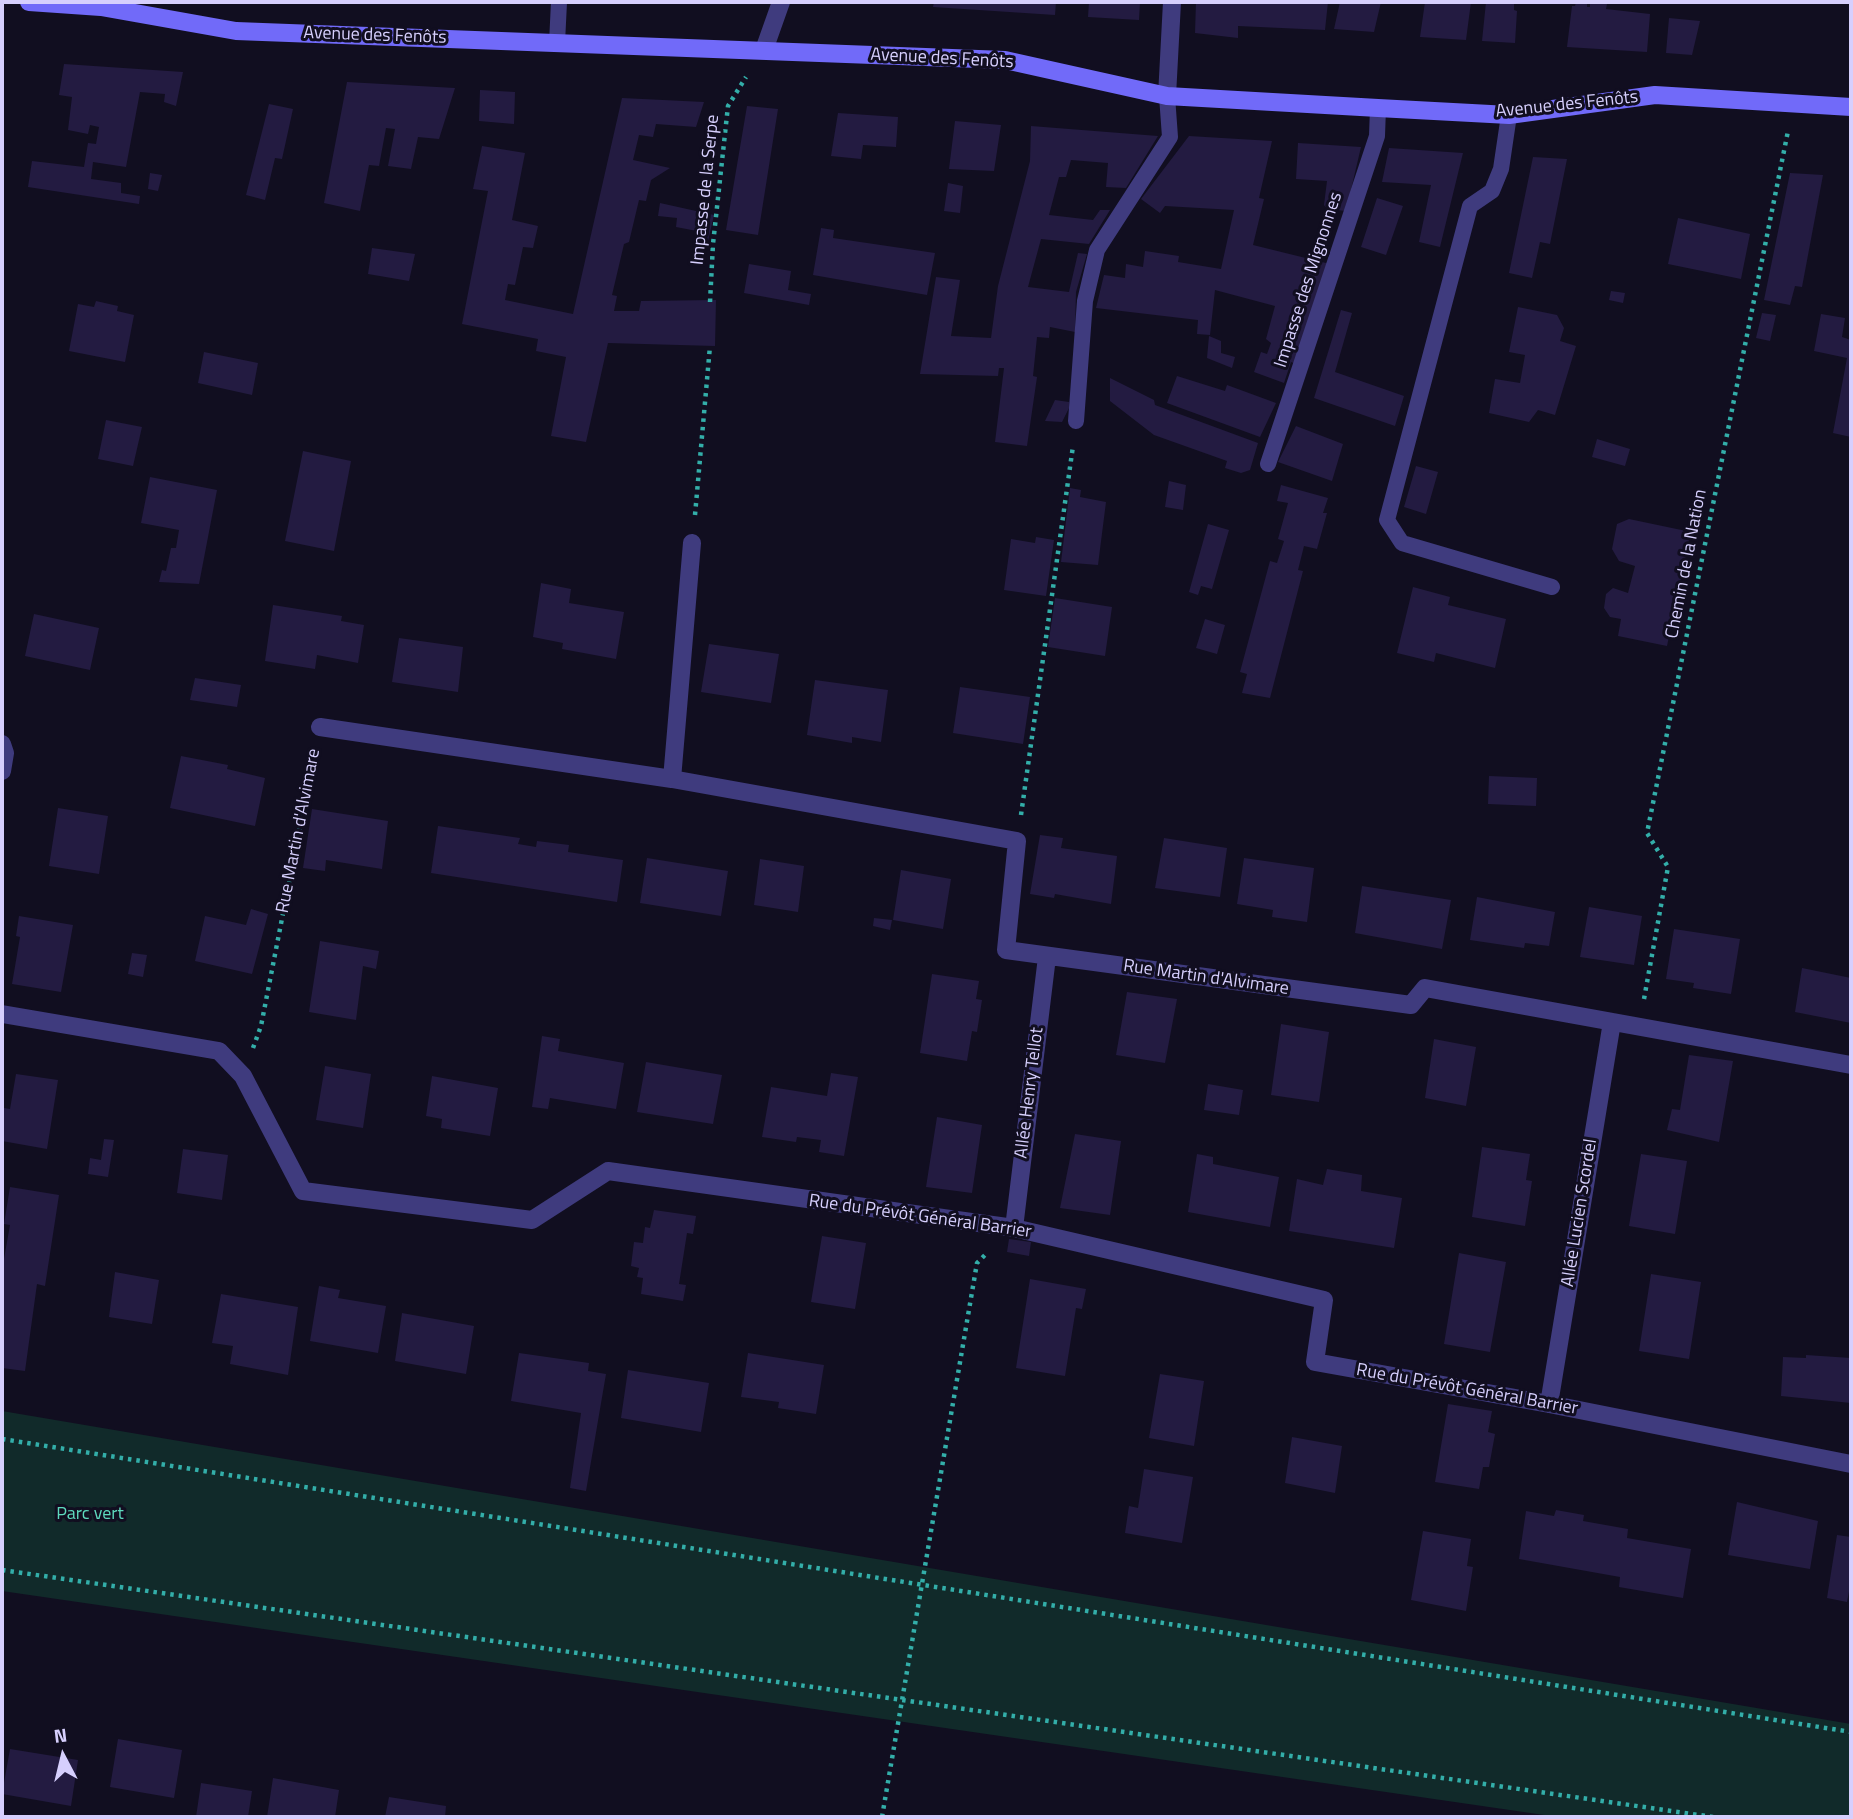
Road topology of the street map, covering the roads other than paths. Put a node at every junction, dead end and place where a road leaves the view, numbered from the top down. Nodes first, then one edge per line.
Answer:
1 (29, 2) edge
2 (559, 2) edge
3 (781, 2) edge
4 (1172, 2) edge
5 (557, 43) junction
6 (764, 50) junction
7 (1167, 96) junction
8 (1851, 107) edge
9 (1378, 108) junction
10 (1509, 115) junction
11 (1076, 421) road end
12 (1268, 464) dead end
13 (692, 543) road end
14 (1552, 587) dead end
15 (320, 727) road end
16 (2, 744) edge
17 (2, 771) edge
18 (672, 779) junction
19 (1047, 957) junction
20 (2, 1014) edge
21 (1612, 1021) junction
22 (1851, 1065) edge
23 (1014, 1228) junction
24 (1549, 1404) junction
25 (1851, 1464) edge

1 - 5 main road, Avenue des Fenôts
2 - 5 lane
3 - 6 street
4 - 7 street
5 - 6 main road, Avenue des Fenôts
6 - 7 main road, Avenue des Fenôts
7 - 9 main road, Avenue des Fenôts
7 - 11 lane
8 - 10 main road, Avenue des Fenôts
9 - 10 main road, Avenue des Fenôts
9 - 12 lane, Impasse des Mignonnes
10 - 14 lane
13 - 18 street
15 - 18 street, Rue Martin d'Alvimare
16 - 17 street
18 - 19 street, Rue Martin d'Alvimare
19 - 21 street, Rue Martin d'Alvimare
19 - 23 street, Allée Henry Tellot
20 - 23 street, Rue du Prévôt Général Barrier
21 - 22 street, Rue Martin d'Alvimare
21 - 24 street, Allée Lucien Scordel
23 - 24 street, Rue du Prévôt Général Barrier
24 - 25 street, Rue du Prévôt Général Barrier

